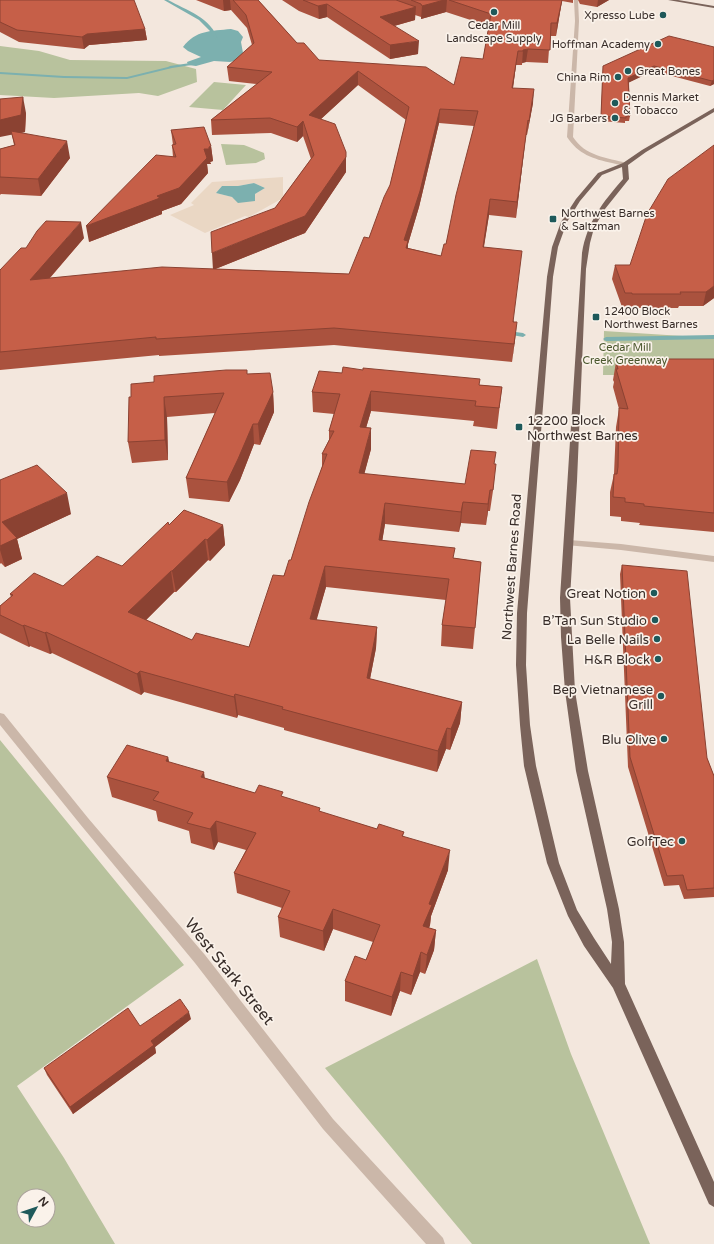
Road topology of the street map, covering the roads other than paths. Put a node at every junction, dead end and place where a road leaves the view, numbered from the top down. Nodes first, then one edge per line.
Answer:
1 (576, 0) edge
2 (670, 0) edge
3 (702, 0) edge
4 (714, 2) edge
5 (714, 7) edge
6 (714, 110) edge
7 (625, 164) junction
8 (569, 543) junction
9 (714, 559) edge
10 (0, 716) edge
11 (618, 984) junction
12 (714, 1199) edge
13 (437, 1244) edge

1 - 7 street
2 - 5 main road
3 - 4 main road
6 - 7 main road
7 - 8 main road, Northwest Barnes Road
7 - 11 main road, Northwest Barnes Road
8 - 9 street
8 - 11 main road, Northwest Barnes Road
10 - 13 street, West Stark Street
11 - 12 main road, Northwest Barnes Road

